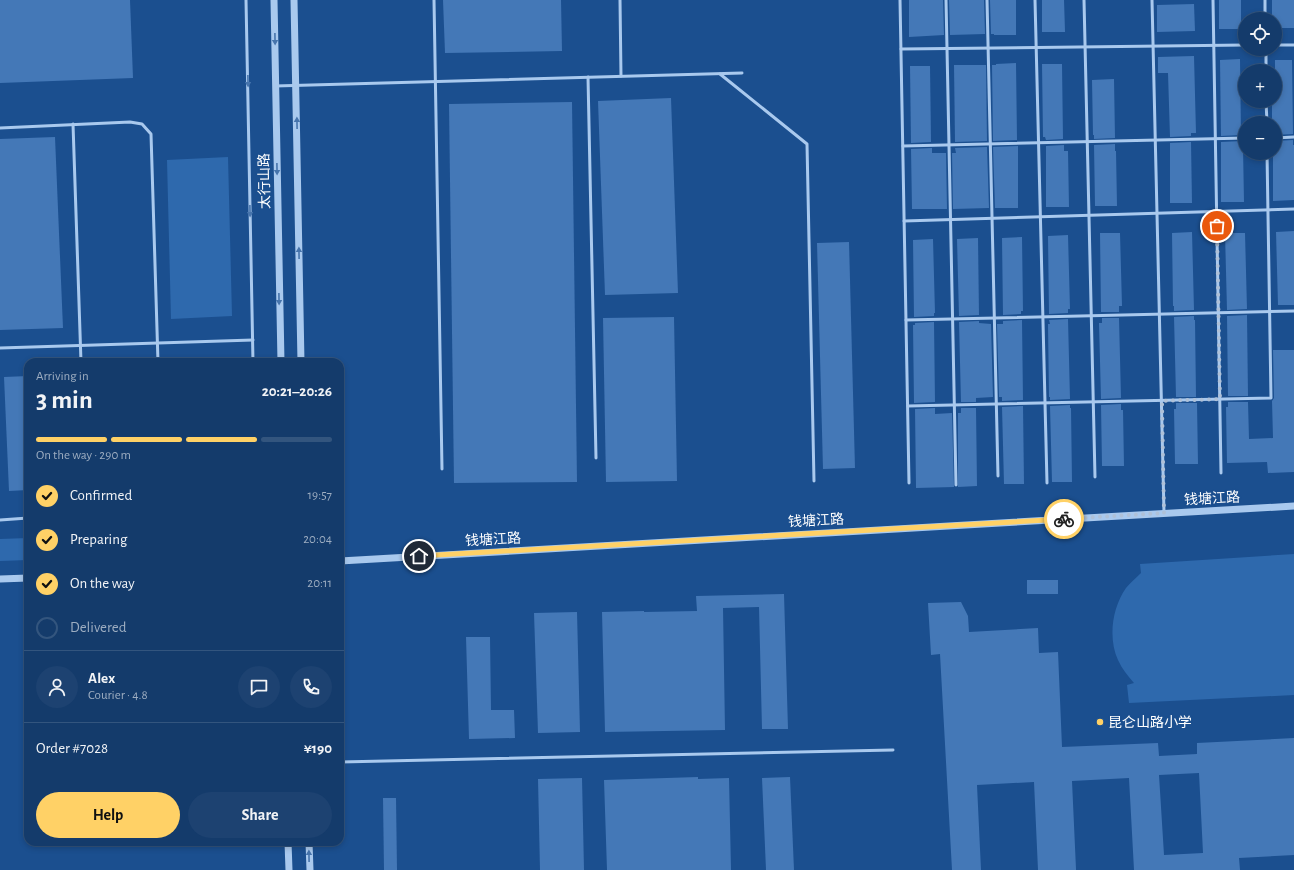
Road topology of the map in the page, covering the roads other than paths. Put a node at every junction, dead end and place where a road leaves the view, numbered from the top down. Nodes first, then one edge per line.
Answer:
1 (246, 0) edge
2 (274, 0) edge
3 (294, 0) edge
4 (434, 0) edge
5 (620, 0) edge
6 (900, 0) edge
7 (946, 0) edge
8 (987, 0) edge
9 (1035, 0) edge
10 (1084, 0) edge
11 (1152, 0) edge
12 (1212, 0) edge
13 (1265, 0) edge
14 (1265, 12) edge
15 (1238, 45) edge
16 (1282, 45) edge
17 (1294, 45) edge
18 (1153, 46) junction
19 (1213, 46) junction
20 (1085, 47) junction
21 (947, 48) junction
22 (988, 48) junction
23 (1036, 48) junction
24 (901, 49) junction
25 (742, 73) dead end
26 (720, 74) junction
27 (621, 76) junction
28 (588, 77) junction
29 (435, 82) junction
30 (296, 85) junction
31 (276, 86) junction
32 (73, 124) junction
33 (0, 128) edge
34 (1294, 137) edge
35 (1238, 138) edge
36 (1282, 138) edge
37 (1215, 139) junction
38 (1155, 140) junction
39 (1088, 142) junction
40 (1039, 143) junction
41 (990, 144) junction
42 (949, 145) junction
43 (903, 146) junction
44 (1267, 160) edge
45 (1294, 209) edge
46 (1268, 210) junction
47 (1216, 212) junction
48 (1157, 214) junction
49 (1089, 216) junction
50 (1041, 217) junction
51 (992, 218) junction
52 (951, 220) junction
53 (904, 221) junction
54 (1270, 311) junction
55 (1294, 311) edge
56 (1218, 312) junction
57 (1159, 314) junction
58 (1092, 316) junction
59 (1043, 317) junction
60 (994, 318) junction
61 (953, 319) junction
62 (906, 320) junction
63 (252, 340) junction
64 (157, 343) junction
65 (81, 346) junction
66 (0, 348) edge
67 (81, 358) edge
68 (158, 358) edge
69 (253, 358) edge
70 (281, 358) edge
71 (301, 358) edge
72 (1220, 399) junction
73 (1162, 401) junction
74 (1093, 402) junction
75 (1045, 403) junction
76 (996, 404) junction
77 (955, 405) junction
78 (908, 406) junction
79 (596, 458) dead end
80 (442, 469) dead end
81 (1221, 473) dead end
82 (998, 476) dead end
83 (1095, 477) dead end
84 (814, 481) dead end
85 (909, 483) dead end
86 (1047, 483) dead end
87 (956, 485) dead end
88 (1294, 506) edge
89 (1164, 513) junction
90 (24, 518) edge
91 (0, 520) edge
92 (344, 561) edge
93 (24, 578) edge
94 (0, 579) edge
95 (893, 750) dead end
96 (344, 762) edge
97 (288, 846) edge
98 (309, 846) edge
99 (289, 870) edge
100 (310, 870) edge

1 -> 63 lane
2 -> 31 street, 太行山路
3 - 30 street
4 - 29 lane
5 - 27 lane
6 - 24 lane
7 - 21 lane
8 - 22 lane
9 - 23 lane
10 - 20 lane
11 - 18 lane
12 - 19 lane
13 - 14 lane
15 - 19 lane
16 - 17 lane
18 - 19 lane
18 - 20 lane
18 - 38 lane
19 - 37 lane
20 - 23 lane
20 - 39 lane
21 - 22 lane
21 - 24 lane
21 - 42 lane
22 - 23 lane
22 - 41 lane
23 - 40 lane
24 - 43 lane
25 - 26 lane
26 - 27 lane
26 - 84 lane
27 - 28 lane
28 - 29 lane
28 - 79 lane
29 - 30 lane
29 - 80 lane
30 - 31 lane
71 -> 30 street
31 -> 70 street, 太行山路
32 - 33 lane
32 - 64 lane
32 - 65 lane
34 - 36 lane
35 - 37 lane
37 - 38 lane
37 - 47 lane
38 - 39 lane
38 - 48 lane
39 - 40 lane
39 - 49 lane
40 - 41 lane
40 - 50 lane
41 - 42 lane
41 - 51 lane
42 - 43 lane
42 - 52 lane
43 - 53 lane
44 - 46 lane
45 - 46 lane
46 - 47 lane
46 - 54 lane
47 - 48 lane
47 - 56 lane
48 - 49 lane
48 - 57 lane
49 - 50 lane
49 - 58 lane
50 - 51 lane
50 - 59 lane
51 - 52 lane
51 - 60 lane
52 - 53 lane
52 - 61 lane
53 - 62 lane
54 - 55 lane
54 - 56 lane
54 - 72 lane
56 - 57 lane
56 - 72 lane
57 - 58 lane
57 - 73 lane
58 - 59 lane
58 - 74 lane
59 - 60 lane
59 - 75 lane
60 - 61 lane
60 - 76 lane
61 - 62 lane
61 - 77 lane
62 - 78 lane
63 - 64 lane
63 - 69 lane
64 - 65 lane
64 - 68 lane
65 - 66 lane
65 - 67 lane
72 - 73 lane
72 - 81 lane
73 - 74 lane
73 - 89 lane
74 - 75 lane
74 - 83 lane
75 - 76 lane
75 - 86 lane
76 - 77 lane
76 - 82 lane
77 - 78 lane
77 - 87 lane
78 - 85 lane
88 - 89 street, 钱塘江路
89 - 92 street, 钱塘江路
90 - 91 lane
93 - 94 street
95 - 96 lane
97 - 99 street
100 -> 98 street

